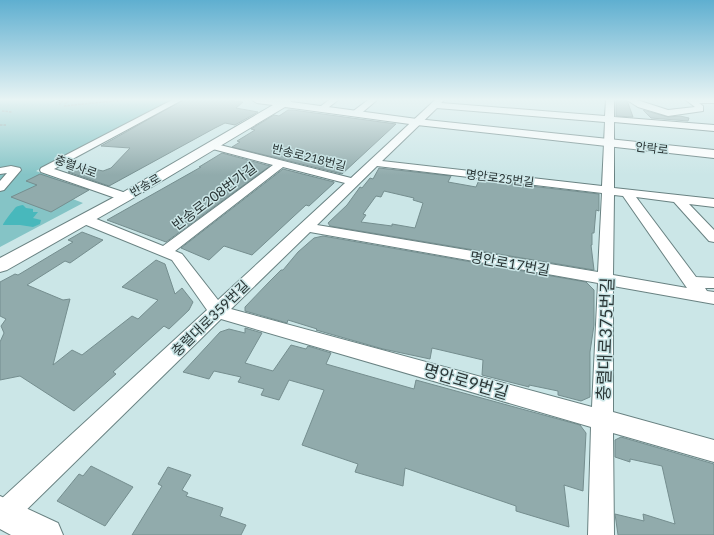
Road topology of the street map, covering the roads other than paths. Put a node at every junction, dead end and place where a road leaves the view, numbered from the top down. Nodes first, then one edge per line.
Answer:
1 (131, 125) edge
2 (247, 125) edge
3 (414, 125) edge
4 (444, 125) edge
5 (610, 125) edge
6 (681, 125) edge
7 (714, 128) edge
8 (609, 143) junction
9 (212, 146) junction
10 (714, 154) edge
11 (374, 163) junction
12 (281, 164) junction
13 (0, 171) edge
14 (354, 182) junction
15 (0, 188) edge
16 (608, 191) junction
17 (627, 193) junction
18 (125, 197) junction
19 (678, 199) junction
20 (714, 203) edge
21 (84, 219) junction
22 (307, 227) junction
23 (714, 238) edge
24 (164, 252) junction
25 (0, 266) edge
26 (607, 280) junction
27 (692, 282) junction
28 (714, 283) edge
29 (708, 297) edge
30 (217, 312) junction
31 (602, 420) junction
32 (714, 451) edge
33 (1, 515) edge
34 (46, 535) edge
35 (601, 535) edge

1 - 18 street, 충렬사로
2 - 9 main road, 반송로
3 - 11 street, 충렬대로359번길
4 - 8 main road, 안락로
5 - 8 street, 충렬대로375번길
6 - 7 street
8 - 10 main road, 안락로
8 - 16 street, 충렬대로375번길
9 - 12 street, 반송로218번길
9 - 18 main road, 반송로
11 - 14 street, 충렬대로359번길
11 - 16 street, 명안로25번길
12 - 14 street, 반송로218번길
12 - 24 street, 반송로208번가길
13 - 15 street
14 - 22 street, 충렬대로359번길
16 - 17 street, 명안로25번길
16 - 26 street, 충렬대로375번길
17 - 19 street, 명안로25번길
17 - 27 street
18 - 21 main road, 반송로
19 - 20 street, 명안로25번길
19 - 23 street
21 - 24 street
21 - 25 main road, 반송로
22 - 26 street, 명안로17번길
22 - 30 street, 충렬대로359번길
24 - 30 street
26 - 29 street, 명안로17번길
26 - 31 street, 충렬대로375번길
27 - 28 street
27 - 29 street
30 - 31 street, 명안로9번길
30 - 33 street, 충렬대로359번길
31 - 32 street, 명안로9번길
31 - 35 street, 충렬대로375번길
33 - 34 main road

